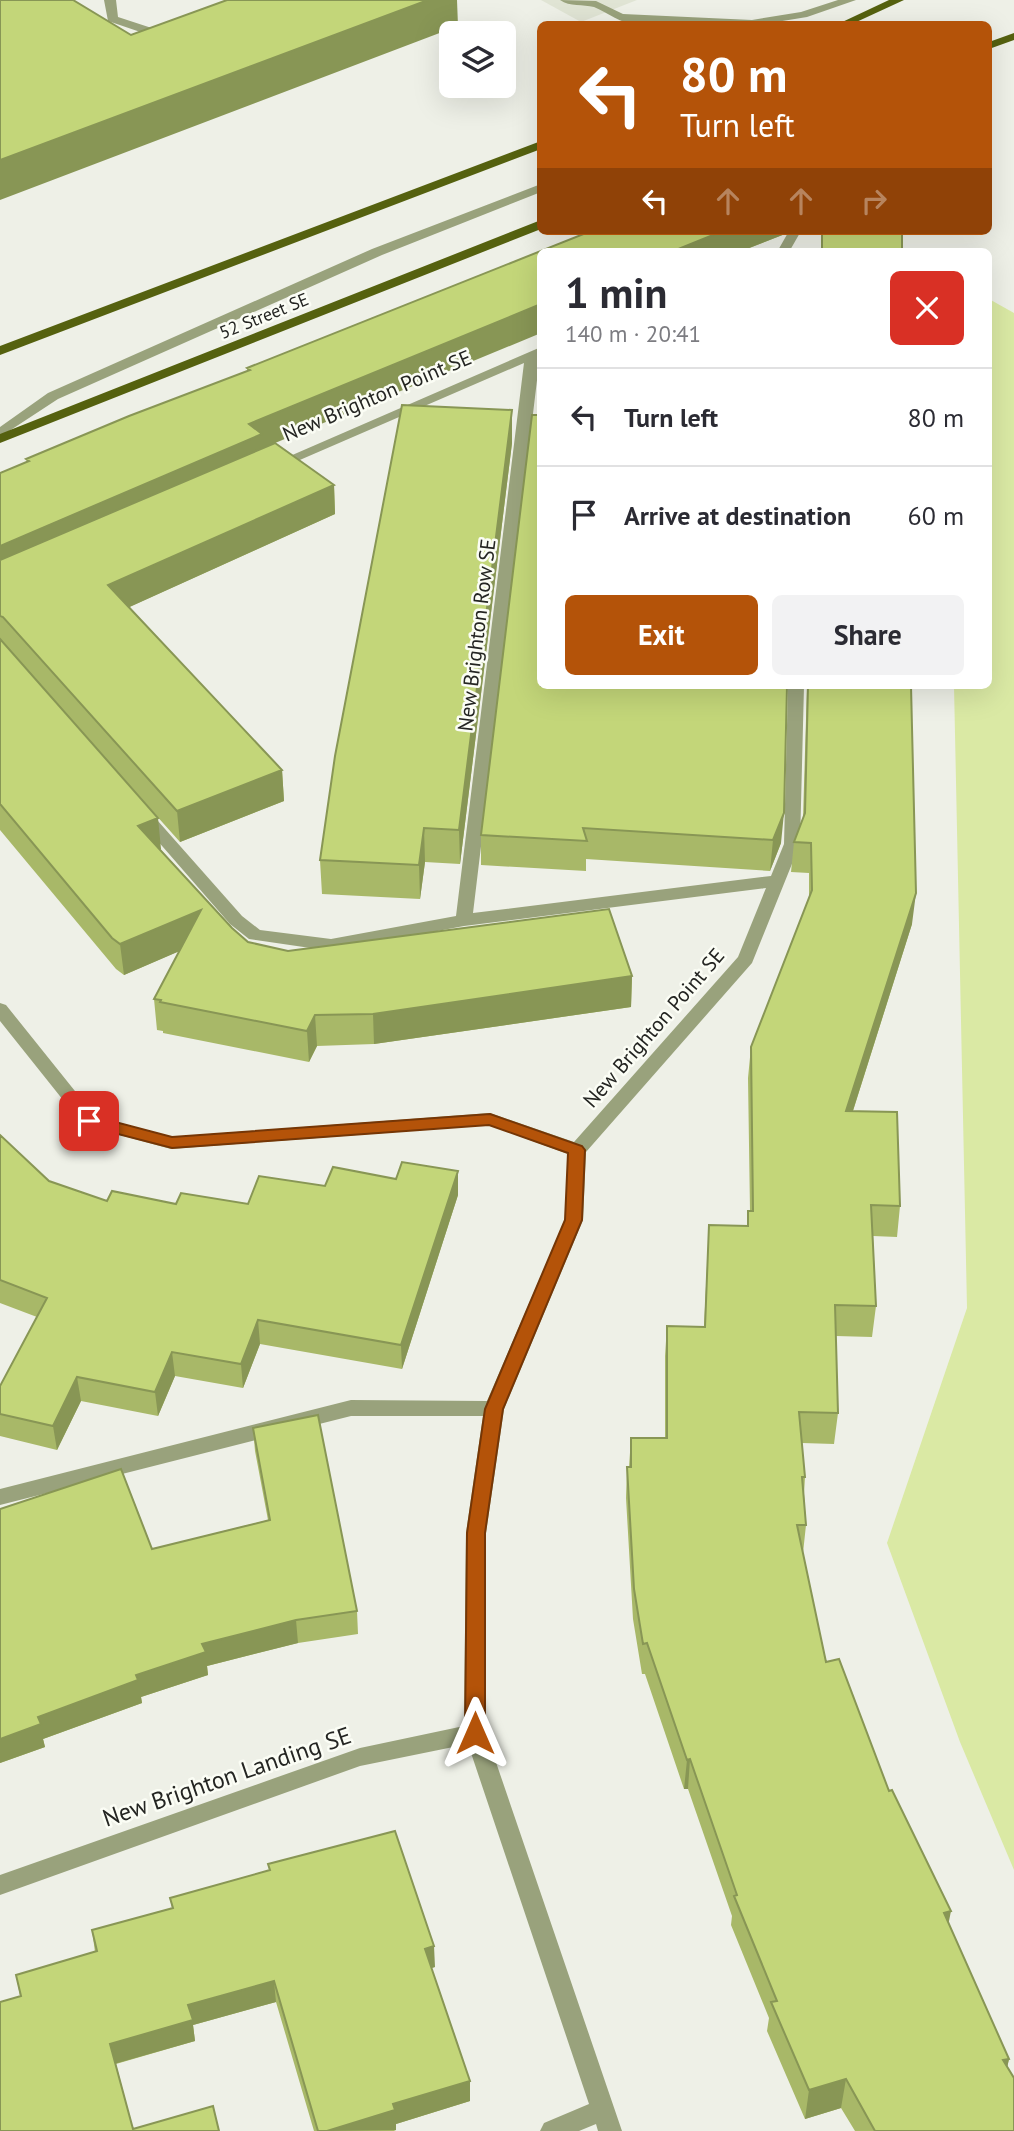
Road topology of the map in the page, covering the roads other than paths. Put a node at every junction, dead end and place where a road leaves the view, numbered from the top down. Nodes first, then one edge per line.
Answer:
1 (110, 0) edge
2 (566, 0) edge
3 (849, 0) edge
4 (898, 0) edge
5 (595, 2) edge
6 (622, 17) junction
7 (629, 21) edge
8 (709, 21) edge
9 (765, 21) edge
10 (851, 21) edge
11 (180, 31) edge
12 (1014, 36) edge
13 (992, 45) edge
14 (537, 147) edge
15 (537, 190) edge
16 (537, 226) edge
17 (0, 351) edge
18 (537, 353) edge
19 (0, 433) edge
20 (0, 439) edge
21 (254, 474) edge
22 (796, 689) edge
23 (136, 807) edge
24 (776, 881) junction
25 (464, 920) junction
26 (0, 1009) edge
27 (577, 1150) junction
28 (494, 1409) junction
29 (0, 1497) edge
30 (475, 1733) junction
31 (0, 1885) edge
32 (606, 2120) edge
33 (552, 2131) edge

1 - 11 street
2 - 5 street
3 - 9 street
4 - 10 main road
5 - 6 street
6 - 7 street
6 - 8 street
12 - 13 main road
14 - 17 main road
15 - 19 street
16 - 20 main road, 52 Street SE
18 - 21 street, New Brighton Point SE
18 - 25 street, New Brighton Row SE
22 - 24 street, New Brighton Point SE
23 - 25 street
24 - 25 street
24 - 27 street, New Brighton Point SE
26 - 27 street
27 - 28 street
28 - 29 street
28 - 30 street
30 - 31 street, New Brighton Landing SE
30 - 32 street
32 - 33 street

